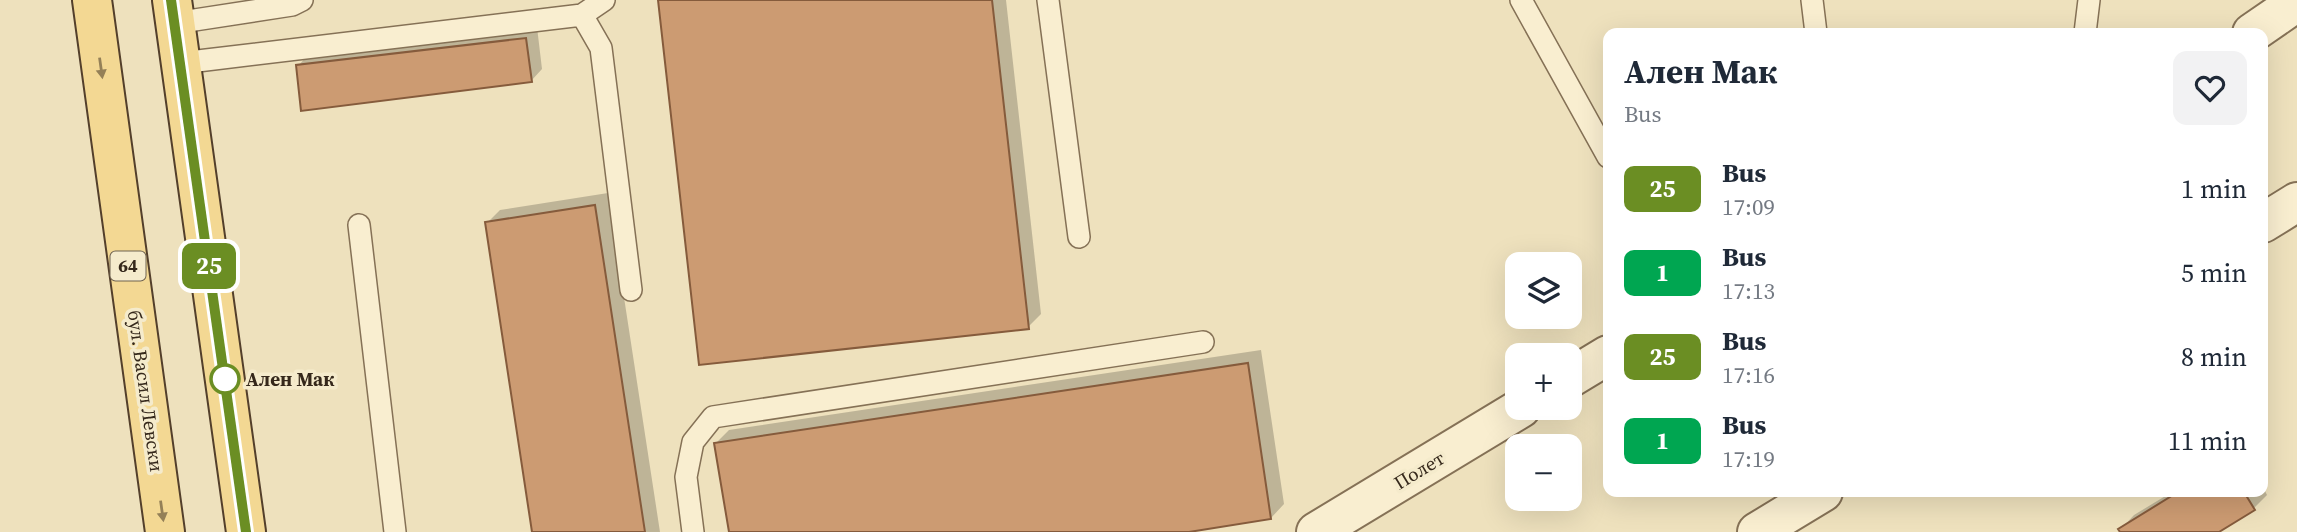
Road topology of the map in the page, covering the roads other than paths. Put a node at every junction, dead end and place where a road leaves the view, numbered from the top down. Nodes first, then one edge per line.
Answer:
1 (92, 0) edge
2 (302, 0) edge
3 (604, 0) edge
4 (1048, 0) edge
5 (1521, 0) edge
6 (1812, 0) edge
7 (2089, 0) edge
8 (2297, 2) edge
9 (173, 12) edge
10 (582, 15) junction
11 (1815, 28) edge
12 (2086, 28) edge
13 (2259, 28) edge
14 (181, 64) junction
15 (1603, 148) edge
16 (2297, 202) edge
17 (2268, 220) edge
18 (359, 225) dead end
19 (1080, 237) dead end
20 (631, 290) dead end
21 (1203, 342) dead end
22 (1603, 358) edge
23 (1582, 371) edge
24 (1505, 418) edge
25 (1815, 497) edge
26 (165, 532) edge
27 (246, 532) edge
28 (395, 532) edge
29 (693, 532) edge
30 (1316, 532) edge
31 (1757, 532) edge

1 -> 26 main road, бул. Васил Левски / 64
2 - 9 lane
3 - 10 lane
4 - 19 lane
5 - 15 lane
6 - 11 lane
7 - 12 lane
8 - 13 street
9 - 14 main road
10 - 14 lane
10 - 20 lane
14 - 27 main road
16 - 17 street
18 - 28 lane
21 - 29 lane
22 - 23 street
24 - 30 street, Полет
25 - 31 street

